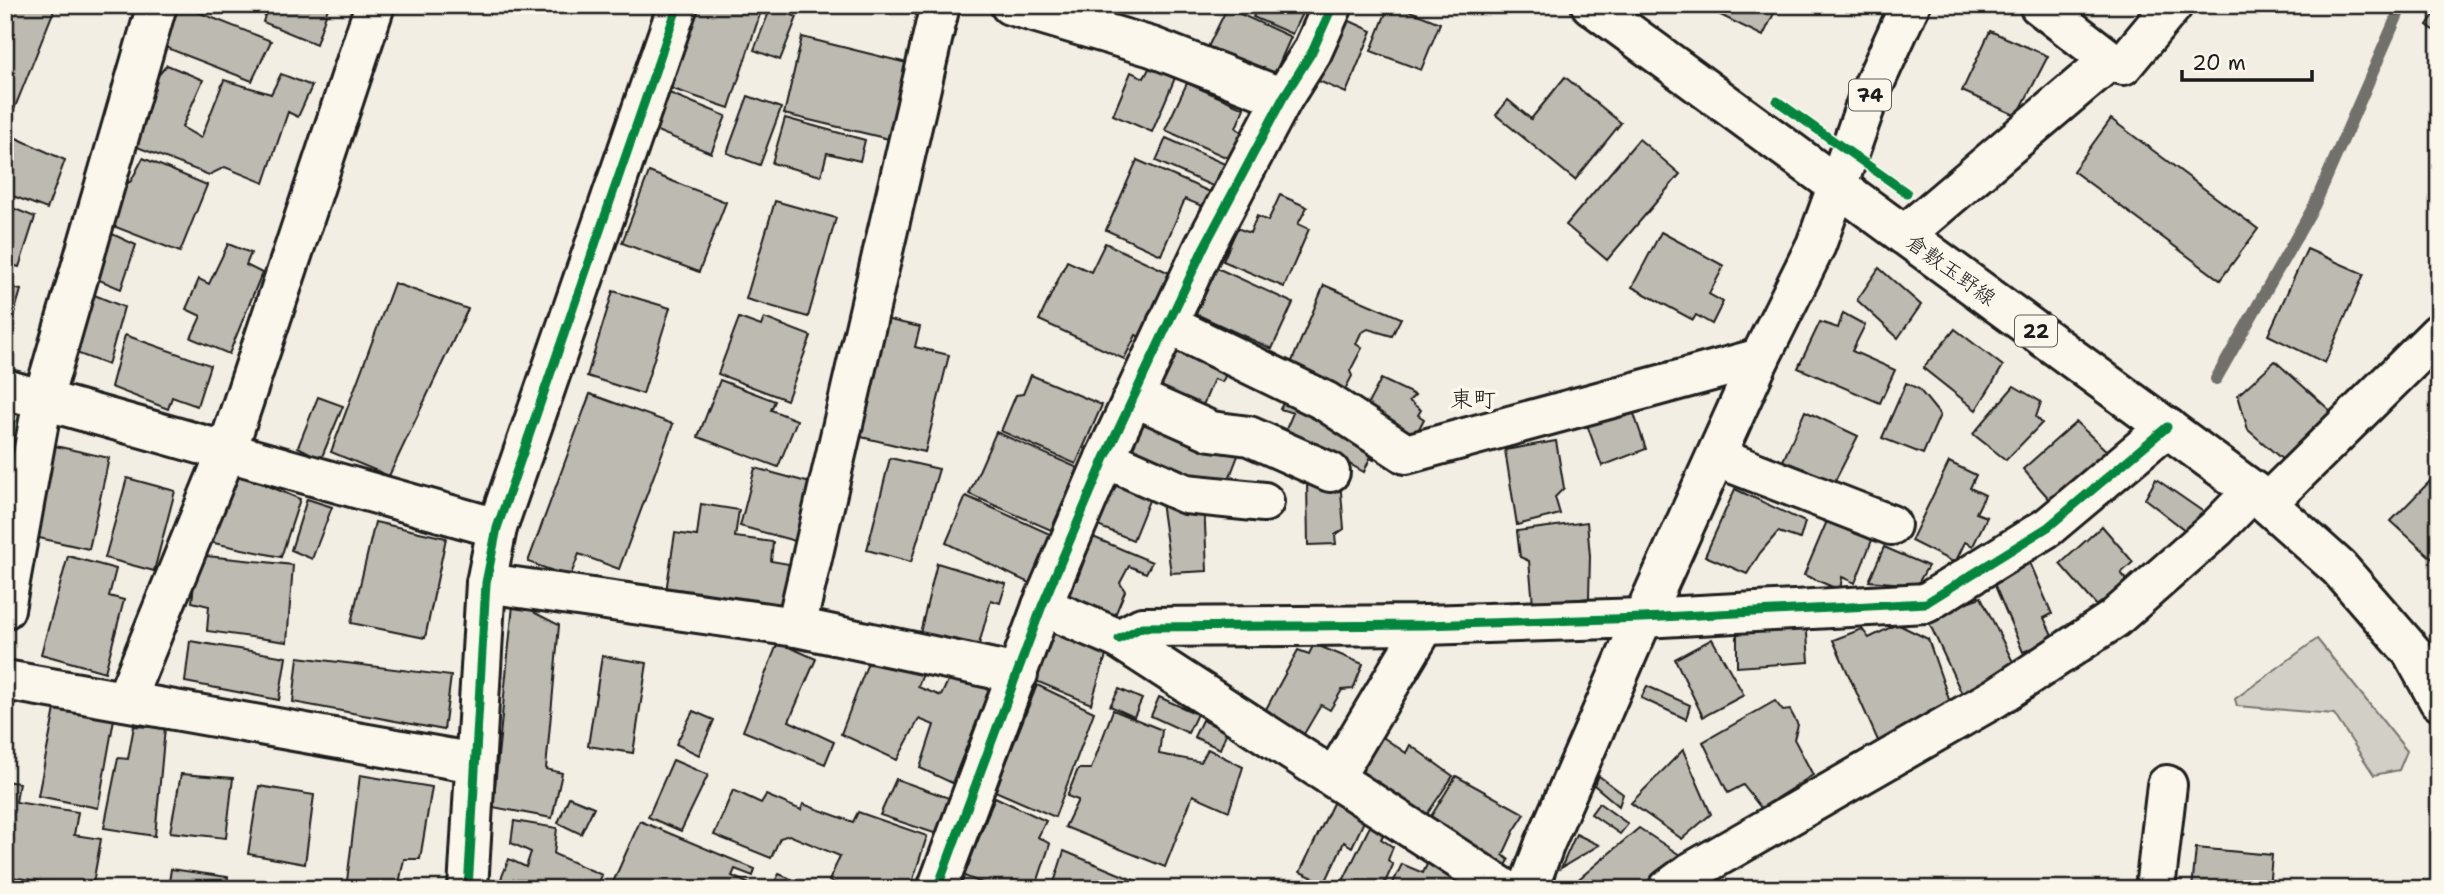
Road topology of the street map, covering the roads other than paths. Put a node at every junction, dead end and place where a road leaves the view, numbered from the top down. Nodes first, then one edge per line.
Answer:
1 (157, 5) edge
2 (375, 5) edge
3 (678, 5) edge
4 (940, 5) edge
5 (1010, 5) edge
6 (1333, 5) edge
7 (1591, 5) edge
8 (1910, 5) edge
9 (2039, 5) edge
10 (2172, 5) edge
11 (2110, 60) junction
12 (1283, 98) junction
13 (1837, 187) junction
14 (1904, 235) junction
15 (1167, 324) junction
16 (2439, 333) edge
17 (1760, 358) junction
18 (5, 389) edge
19 (1134, 397) junction
20 (43, 399) junction
21 (2167, 427) junction
22 (227, 451) junction
23 (1716, 457) junction
24 (1105, 458) junction
25 (1330, 472) dead end
26 (2260, 497) junction
27 (1264, 502) dead end
28 (1891, 525) dead end
29 (497, 528) junction
30 (486, 583) junction
31 (1042, 606) junction
32 (5, 609) edge
33 (1643, 618) junction
34 (1425, 625) junction
35 (796, 627) junction
36 (1119, 639) junction
37 (1018, 674) junction
38 (5, 680) edge
39 (125, 701) junction
40 (2439, 701) edge
41 (475, 763) junction
42 (1334, 778) junction
43 (2167, 785) dead end
44 (468, 889) edge
45 (937, 889) edge
46 (1505, 889) edge
47 (1528, 889) edge
48 (1668, 889) edge
49 (2155, 889) edge

1 - 20 street
2 - 22 street
3 - 29 street
4 - 35 street
5 - 12 street
6 - 12 street
7 - 13 street, 倉敷玉野線 / 22
8 - 13 street, 74
9 - 11 street
10 - 11 street
11 - 14 street
12 - 15 street
13 - 14 street, 倉敷玉野線 / 22
13 - 17 street
14 - 21 street, 倉敷玉野線 / 22
15 - 17 street
15 - 19 street
16 - 26 street
17 - 23 street
18 - 20 street
19 - 24 street
19 - 25 street
20 - 22 street
20 - 32 street
21 - 26 street, 倉敷玉野線 / 22
21 - 33 street
22 - 29 street
22 - 39 street
23 - 28 street
23 - 33 street
24 - 27 street
24 - 31 street
26 - 40 street, 倉敷玉野線 / 22
26 - 48 street
29 - 30 street
30 - 35 street
30 - 41 street
31 - 36 street
31 - 37 street
33 - 34 street
33 - 47 street
34 - 36 street
34 - 42 street
35 - 37 street
36 - 42 street
37 - 45 street
38 - 39 street
39 - 41 street
41 - 44 street
42 - 46 street
43 - 49 street

